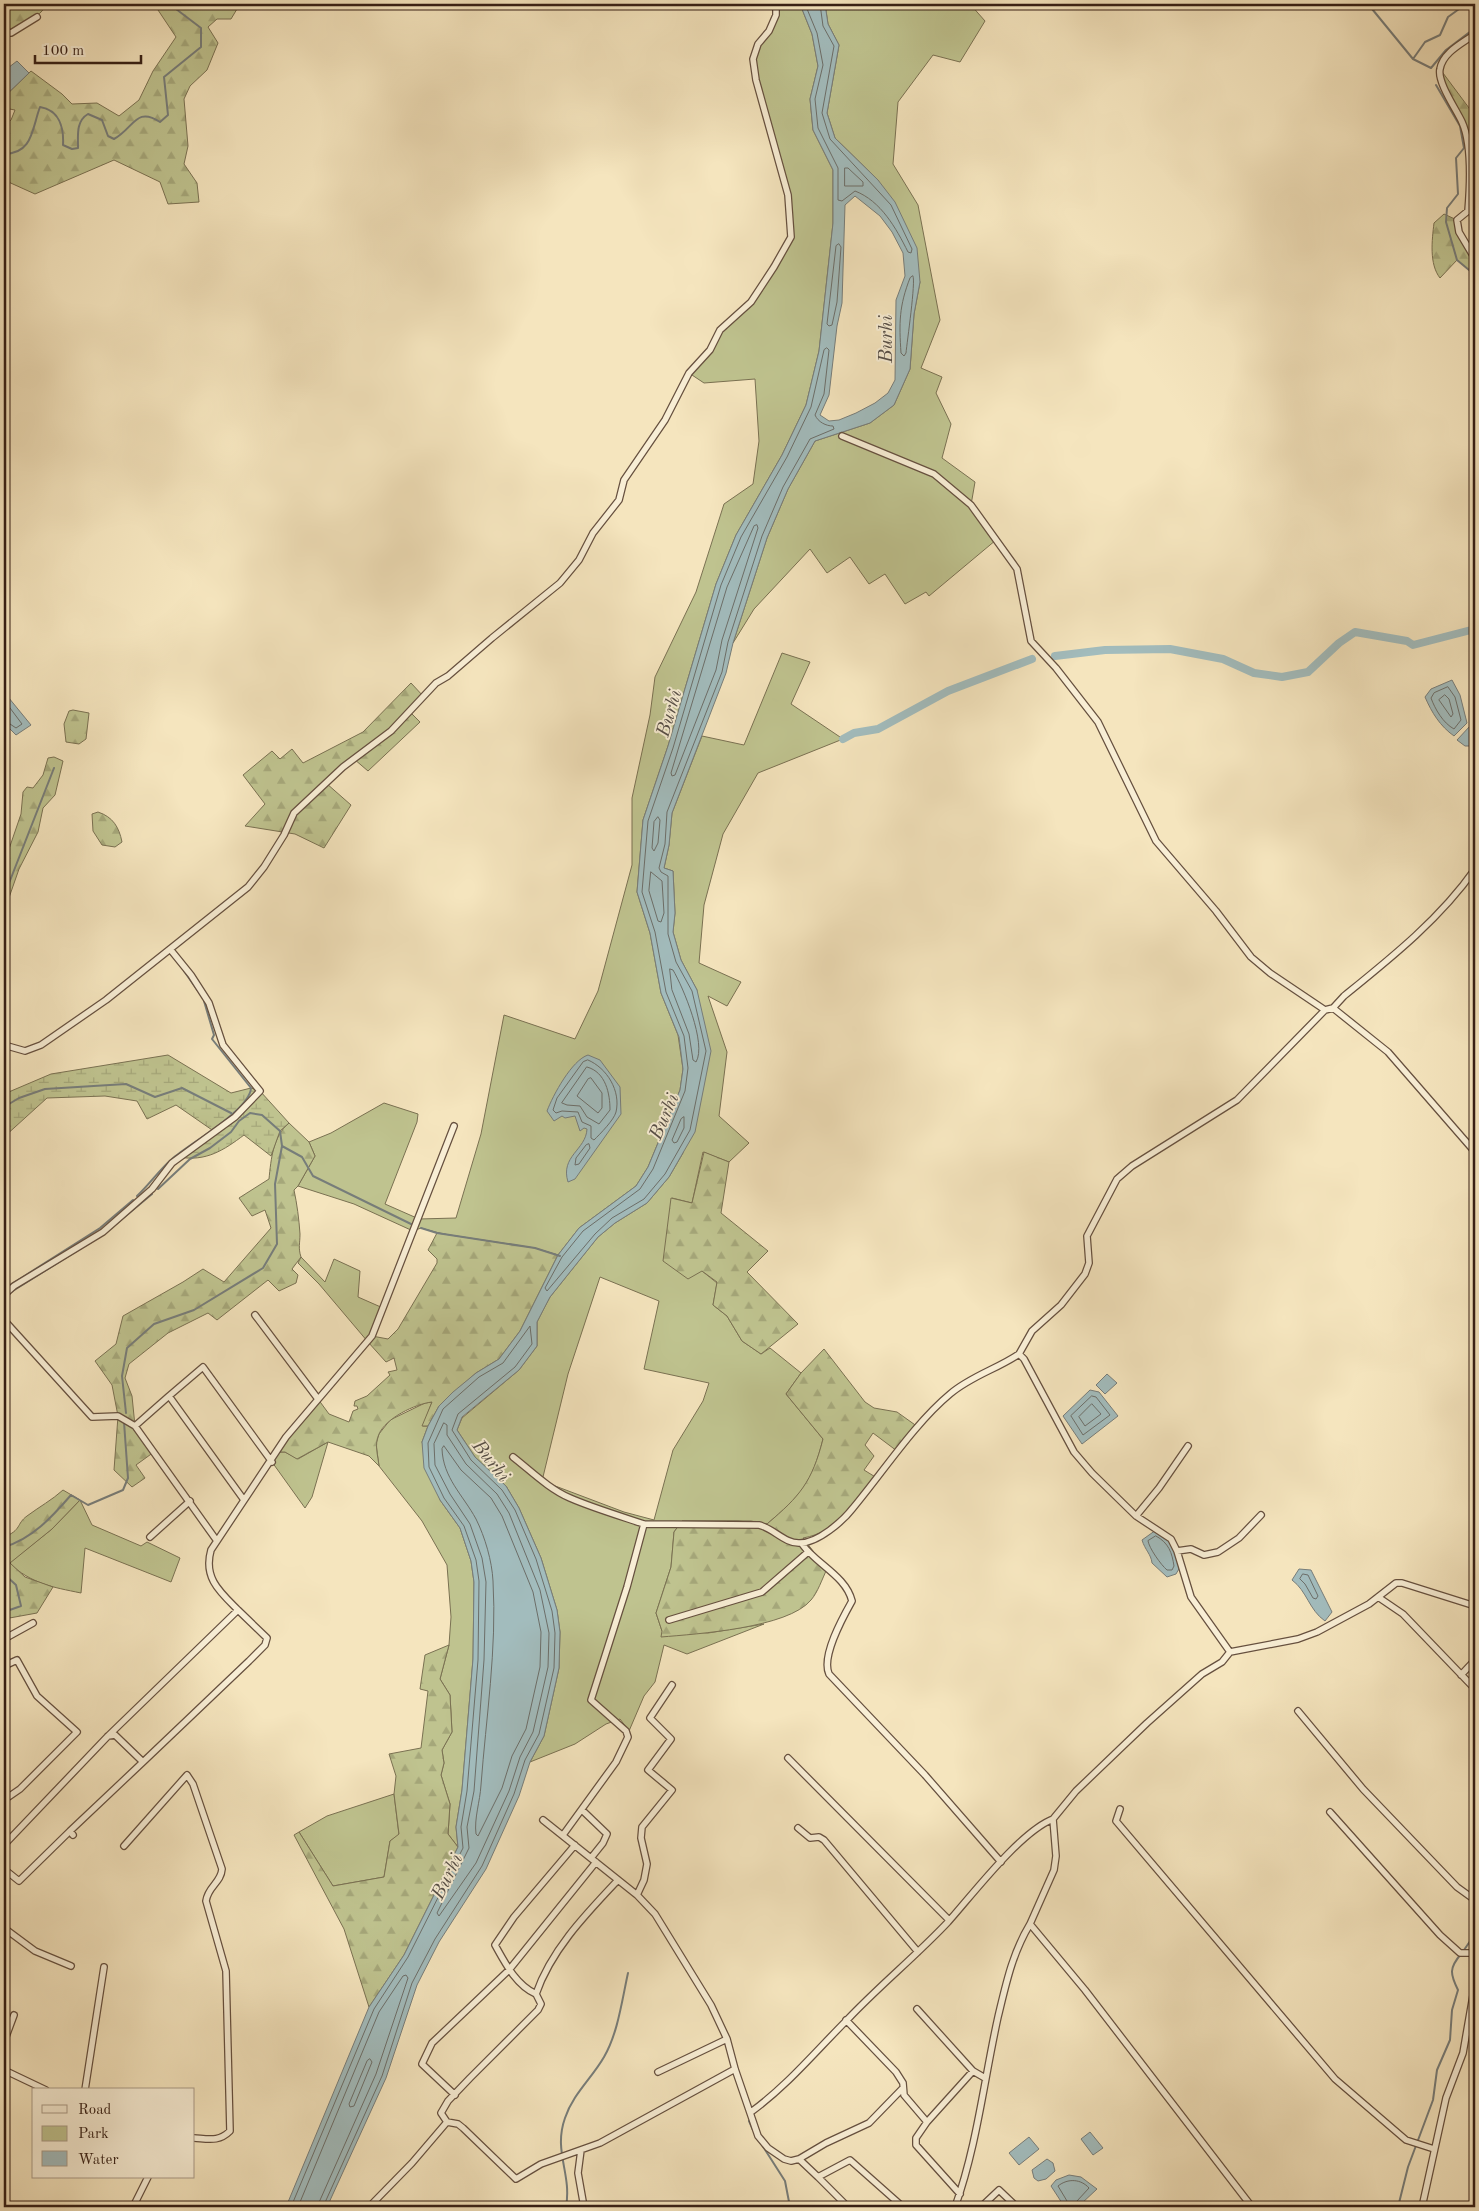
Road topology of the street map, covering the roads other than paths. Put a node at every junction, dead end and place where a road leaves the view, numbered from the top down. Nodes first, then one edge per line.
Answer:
1 (776, 4) edge
2 (37, 16) dead end
3 (4, 32) edge
4 (1475, 34) edge
5 (1475, 258) edge
6 (842, 436) dead end
7 (1475, 869) edge
8 (170, 949) junction
9 (1333, 1008) junction
10 (1325, 1010) junction
11 (4, 1044) edge
12 (454, 1126) dead end
13 (1475, 1152) edge
14 (4, 1295) edge
15 (255, 1315) dead end
16 (4, 1320) edge
17 (1019, 1354) junction
18 (169, 1396) junction
19 (318, 1398) junction
20 (135, 1426) junction
21 (1188, 1446) dead end
22 (514, 1456) dead end
23 (272, 1462) junction
24 (244, 1500) junction
25 (190, 1501) junction
26 (1261, 1515) dead end
27 (1136, 1516) junction
28 (644, 1524) junction
29 (150, 1537) dead end
30 (216, 1541) junction
31 (802, 1544) junction
32 (808, 1552) junction
33 (1177, 1552) junction
34 (1378, 1597) junction
35 (1475, 1606) edge
36 (238, 1610) junction
37 (669, 1620) dead end
38 (33, 1624) dead end
39 (4, 1638) edge
40 (1230, 1652) junction
41 (1475, 1660) edge
42 (4, 1666) edge
43 (1461, 1675) junction
44 (672, 1685) dead end
45 (1475, 1689) edge
46 (1298, 1711) dead end
47 (108, 1736) junction
48 (788, 1758) dead end
49 (144, 1762) junction
50 (4, 1800) edge
51 (1120, 1809) dead end
52 (582, 1810) junction
53 (1330, 1812) dead end
54 (1053, 1819) junction
55 (543, 1820) dead end
56 (798, 1828) dead end
57 (564, 1835) junction
58 (575, 1845) junction
59 (4, 1846) edge
60 (124, 1846) dead end
61 (594, 1860) junction
62 (1001, 1862) junction
63 (4, 1870) edge
64 (618, 1880) junction
65 (637, 1895) junction
66 (1475, 1900) edge
67 (949, 1920) junction
68 (1030, 1924) junction
69 (4, 1928) edge
70 (918, 1952) junction
71 (1475, 1953) edge
72 (71, 1966) dead end
73 (104, 1967) dead end
74 (509, 1970) junction
75 (1475, 1984) edge
76 (536, 1994) junction
77 (917, 2009) dead end
78 (14, 2015) dead end
79 (846, 2020) junction
80 (727, 2039) junction
81 (4, 2042) edge
82 (734, 2069) junction
83 (4, 2070) edge
84 (973, 2071) junction
85 (658, 2072) dead end
86 (985, 2078) junction
87 (42, 2088) edge
88 (86, 2088) edge
89 (902, 2089) junction
90 (455, 2095) junction
91 (752, 2112) junction
92 (447, 2122) junction
93 (927, 2122) junction
94 (195, 2138) edge
95 (1434, 2149) junction
96 (581, 2150) junction
97 (799, 2159) junction
98 (818, 2177) junction
99 (148, 2178) edge
100 (960, 2194) junction
101 (133, 2207) edge
102 (369, 2207) edge
103 (584, 2207) edge
104 (848, 2207) edge
105 (903, 2207) edge
106 (955, 2207) edge
107 (981, 2207) edge
108 (1017, 2207) edge
109 (1252, 2207) edge
110 (1422, 2207) edge

1 - 8 street
2 - 3 street
4 - 5 street
6 - 10 street
7 - 9 street
8 - 11 street
8 - 14 street
9 - 10 street
9 - 13 street
10 - 17 street
12 - 19 street
15 - 19 street
16 - 20 street
17 - 27 street
17 - 31 street
18 - 20 street
18 - 23 street
18 - 24 street
19 - 23 street
20 - 25 street
21 - 27 street
22 - 28 street
23 - 24 street
24 - 30 street
25 - 29 street
25 - 30 street
26 - 33 street
27 - 33 street
28 - 31 street
28 - 52 street
30 - 36 street
31 - 32 street
32 - 37 street
32 - 62 street
33 - 40 street
34 - 35 street
34 - 40 street
34 - 43 street
36 - 47 street
36 - 49 street
38 - 39 street
40 - 54 street
41 - 43 street
42 - 50 street
43 - 45 street
44 - 65 street
46 - 66 street
47 - 49 street
47 - 59 street
48 - 67 street
49 - 63 street
51 - 95 street
52 - 57 street
52 - 61 street
53 - 71 street
54 - 62 street
54 - 68 street
55 - 57 street
56 - 70 street
57 - 58 street
58 - 61 street
58 - 74 street
60 - 94 street
61 - 64 street
61 - 74 street
62 - 67 street
64 - 65 street
64 - 76 street
65 - 80 street
67 - 70 street
68 - 86 street
68 - 109 street
69 - 72 street
70 - 79 street
73 - 88 street
74 - 76 street
74 - 90 street
75 - 95 street
76 - 90 street
77 - 84 street
78 - 81 street
79 - 89 street
79 - 91 street
80 - 82 street
80 - 85 street
82 - 91 street
82 - 96 street
83 - 87 street
84 - 86 street
84 - 93 street
86 - 100 street
89 - 93 street
89 - 97 street
90 - 92 street
91 - 97 street
92 - 96 street
92 - 102 street
93 - 100 street
95 - 110 street
96 - 103 street
97 - 98 street
98 - 104 street
98 - 105 street
99 - 101 street
100 - 106 street
107 - 108 street

